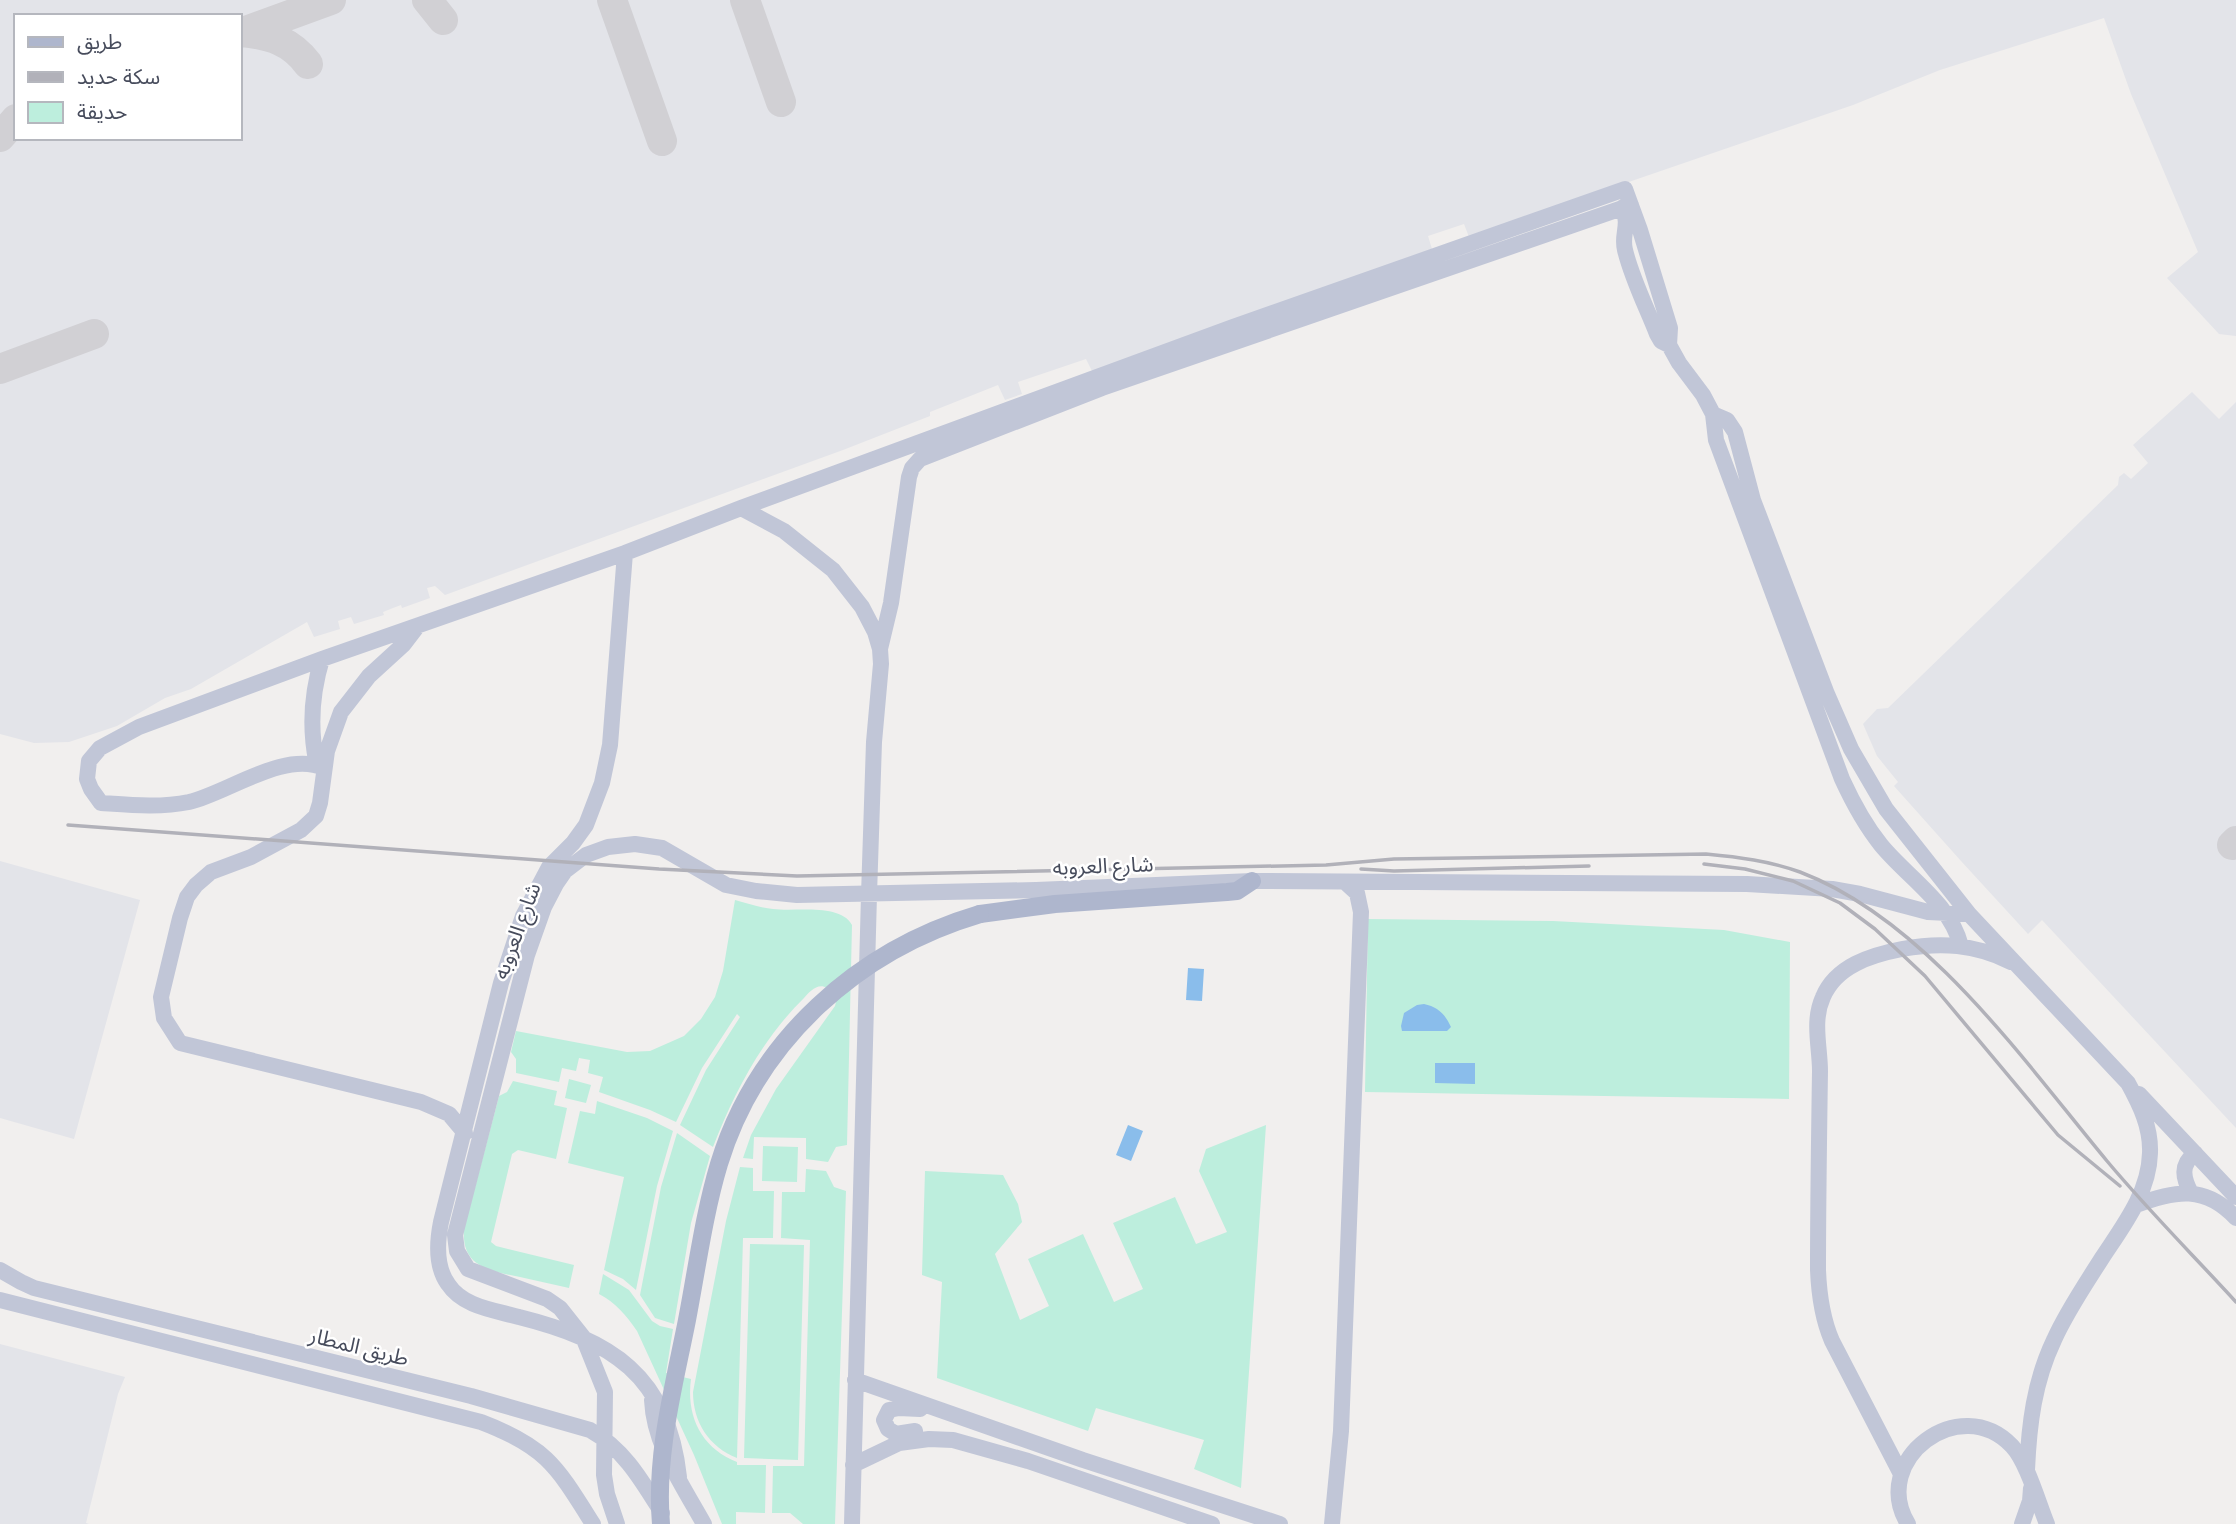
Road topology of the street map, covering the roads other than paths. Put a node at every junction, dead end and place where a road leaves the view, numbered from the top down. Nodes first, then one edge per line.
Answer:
1 (1624, 202) junction
2 (1600, 216) junction
3 (1625, 235) junction
4 (1338, 297) junction
5 (1669, 345) junction
6 (1713, 414) junction
7 (968, 432) junction
8 (904, 449) junction
9 (916, 462) junction
10 (741, 508) junction
11 (625, 553) junction
12 (417, 627) junction
13 (880, 649) junction
14 (322, 659) junction
15 (320, 766) junction
16 (1252, 881) junction
17 (1345, 882) junction
18 (869, 895) junction
19 (1946, 913) junction
20 (1969, 914) junction
21 (1961, 946) junction
22 (2019, 966) junction
23 (2128, 1083) junction
24 (465, 1133) junction
25 (2195, 1153) junction
26 (2191, 1193) junction
27 (2236, 1197) edge
28 (2136, 1205) junction
29 (2236, 1218) edge
30 (0, 1270) edge
31 (51, 1292) junction
32 (0, 1300) edge
33 (45, 1312) junction
34 (583, 1337) junction
35 (399, 1379) junction
36 (855, 1380) junction
37 (458, 1393) junction
38 (393, 1398) junction
39 (940, 1411) junction
40 (453, 1414) junction
41 (604, 1437) junction
42 (953, 1440) junction
43 (853, 1465) junction
44 (1902, 1474) junction
45 (2029, 1477) junction
46 (1900, 1502) junction
47 (593, 1524) edge
48 (617, 1524) edge
49 (662, 1524) edge
50 (669, 1524) edge
51 (704, 1524) edge
52 (852, 1524) edge
53 (1212, 1524) edge
54 (1280, 1524) edge
55 (1332, 1524) edge
56 (1899, 1524) edge
57 (1908, 1524) edge
58 (2022, 1524) edge
59 (2047, 1524) edge

1 - 2 main road
1 - 3 main road
1 - 4 main road
1 - 5 main road
2 - 3 main road
2 - 4 main road
3 - 5 main road
4 - 7 main road
5 - 6 main road
6 - 19 main road
6 - 20 main road
7 - 8 main road
7 - 9 main road
8 - 9 main road
8 - 10 main road
9 - 13 main road
10 - 11 main road
10 - 13 main road
11 - 12 main road
11 - 24 main road, شارع العروبه
12 - 14 main road
12 - 15 main road
13 - 18 main road
14 - 15 main road
14 - 15 main road
15 - 24 main road
16 - 17 main road, شارع العروبه
16 - 18 main road, شارع العروبه
16 - 49 main road, bridge
17 - 19 main road, شارع العروبه
17 - 55 main road
18 - 34 main road, شارع العروبه
18 - 36 main road
19 - 20 main road, شارع العروبه
19 - 21 main road
20 - 22 main road
21 - 22 main road
21 - 44 main road
22 - 23 main road
23 - 25 main road
23 - 28 main road
24 - 34 main road, شارع العروبه
25 - 26 main road
25 - 27 main road
26 - 28 main road
26 - 29 main road
28 - 45 main road
30 - 31 main road, طريق المطار
31 - 33 main road
31 - 35 main road, طريق المطار
32 - 33 main road, طريق المطار
33 - 38 main road, طريق المطار
34 - 41 main road, شارع العروبه
34 - 51 main road
35 - 37 main road, طريق المطار
35 - 38 main road
36 - 39 main road
36 - 43 main road
37 - 40 main road
37 - 41 main road, طريق المطار
38 - 40 main road, طريق المطار
39 - 42 main road
39 - 54 main road
40 - 47 main road, طريق المطار
41 - 48 main road, شارع العروبه
41 - 50 main road, طريق المطار
42 - 43 main road
42 - 53 main road
43 - 52 main road
44 - 45 main road
44 - 46 main road
45 - 58 main road
45 - 59 main road
46 - 56 main road
46 - 57 main road

